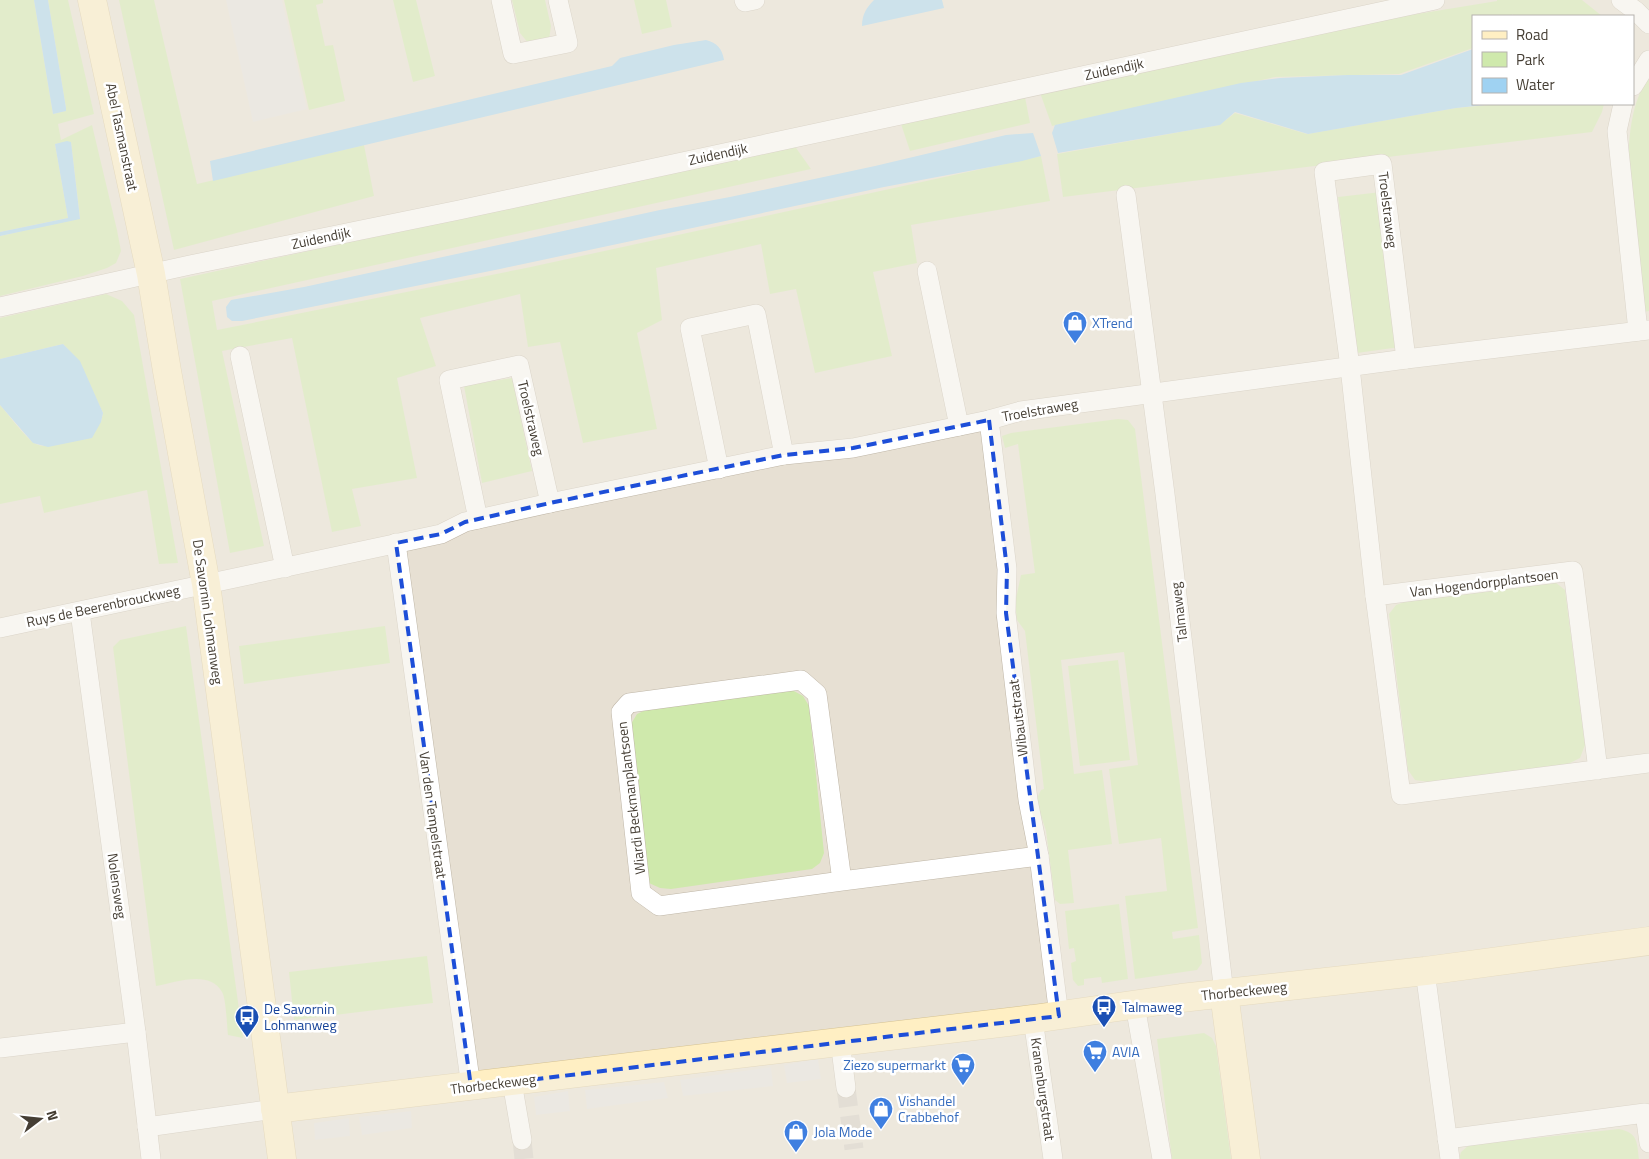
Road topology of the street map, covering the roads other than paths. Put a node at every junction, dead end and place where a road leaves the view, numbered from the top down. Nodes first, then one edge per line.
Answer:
1 (92, 0) edge
2 (501, 0) edge
3 (558, 0) edge
4 (744, 0) edge
5 (755, 0) edge
6 (1435, 0) edge
7 (1621, 0) edge
8 (1649, 24) edge
9 (1649, 60) edge
10 (1634, 84) edge
11 (1624, 105) edge
12 (1126, 194) dead end
13 (927, 271) dead end
14 (151, 274) junction
15 (0, 307) edge
16 (1644, 330) edge
17 (240, 356) dead end
18 (1406, 359) junction
19 (1350, 367) junction
20 (1152, 393) junction
21 (989, 420) junction
22 (959, 426) junction
23 (784, 454) junction
24 (719, 469) junction
25 (550, 503) junction
26 (478, 519) junction
27 (396, 543) junction
28 (285, 568) junction
29 (206, 584) junction
30 (1375, 596) junction
31 (80, 612) junction
32 (0, 628) edge
33 (1649, 763) edge
34 (1598, 770) junction
35 (1039, 856) junction
36 (842, 881) junction
37 (1649, 941) edge
38 (1425, 971) junction
39 (1224, 993) junction
40 (1136, 1005) junction
41 (1046, 1017) junction
42 (136, 1032) junction
43 (840, 1041) junction
44 (0, 1048) edge
45 (512, 1082) junction
46 (471, 1087) junction
47 (846, 1088) tunnel mouth
48 (275, 1109) junction
49 (147, 1128) junction
50 (1447, 1139) junction
51 (522, 1140) tunnel mouth
52 (1649, 1143) edge
53 (151, 1159) edge
54 (282, 1159) edge
55 (1053, 1159) edge
56 (1162, 1159) edge
57 (1246, 1159) edge
58 (1450, 1159) edge

1 - 14 street, Abel Tasmanstraat
2 - 3 street
4 - 5 street
6 - 14 street, Zuidendijk
7 - 8 street
9 - 10 street
11 - 16 street, Troelstraweg
12 - 20 street
13 - 22 street
14 - 15 street, Zuidendijk
14 - 29 street, De Savornin Lohmanweg
16 - 18 street, Troelstraweg
17 - 28 street
18 - 19 street, Troelstraweg
18 - 19 street, Troelstraweg
19 - 20 street, Troelstraweg
19 - 30 street
20 - 21 street, Troelstraweg
20 - 39 street, Talmaweg
21 - 22 street, Troelstraweg
21 - 35 street, Wibautstraat
22 - 23 street, Troelstraweg
23 - 24 street, Troelstraweg
23 - 24 street
24 - 25 street, Troelstraweg
25 - 26 street, Troelstraweg
25 - 26 street, Troelstraweg
26 - 27 street, Troelstraweg
27 - 28 street, Troelstraweg
27 - 46 street, Van den Tempelstraat
28 - 29 street, Troelstraweg
29 - 31 street, Ruys de Beerenbrouckweg
29 - 48 street, De Savornin Lohmanweg
30 - 34 street
30 - 34 street, Van Hogendorpplantsoen
31 - 32 street, Ruys de Beerenbrouckweg
31 - 42 street, Nolensweg
33 - 34 street
35 - 36 street, Wiardi Beckmanplantsoen
35 - 41 street, Wibautstraat
36 - 36 street, Wiardi Beckmanplantsoen
37 - 38 street, Thorbeckeweg
38 - 39 street, Thorbeckeweg
38 - 50 street
39 - 40 street, Thorbeckeweg
39 - 57 street, Talmaweg
40 - 41 street, Thorbeckeweg
40 - 56 street
41 - 43 street, Thorbeckeweg
41 - 55 street, Kranenburgstraat
42 - 44 street
42 - 49 street, Nolensweg
43 - 45 street, Thorbeckeweg
43 - 47 street
45 - 46 street, Thorbeckeweg
45 - 51 street
46 - 48 street, Thorbeckeweg
48 - 49 street, Thorbeckeweg
48 - 54 street, De Savornin Lohmanweg
49 - 53 street, Nolensweg
50 - 52 street
50 - 58 street

